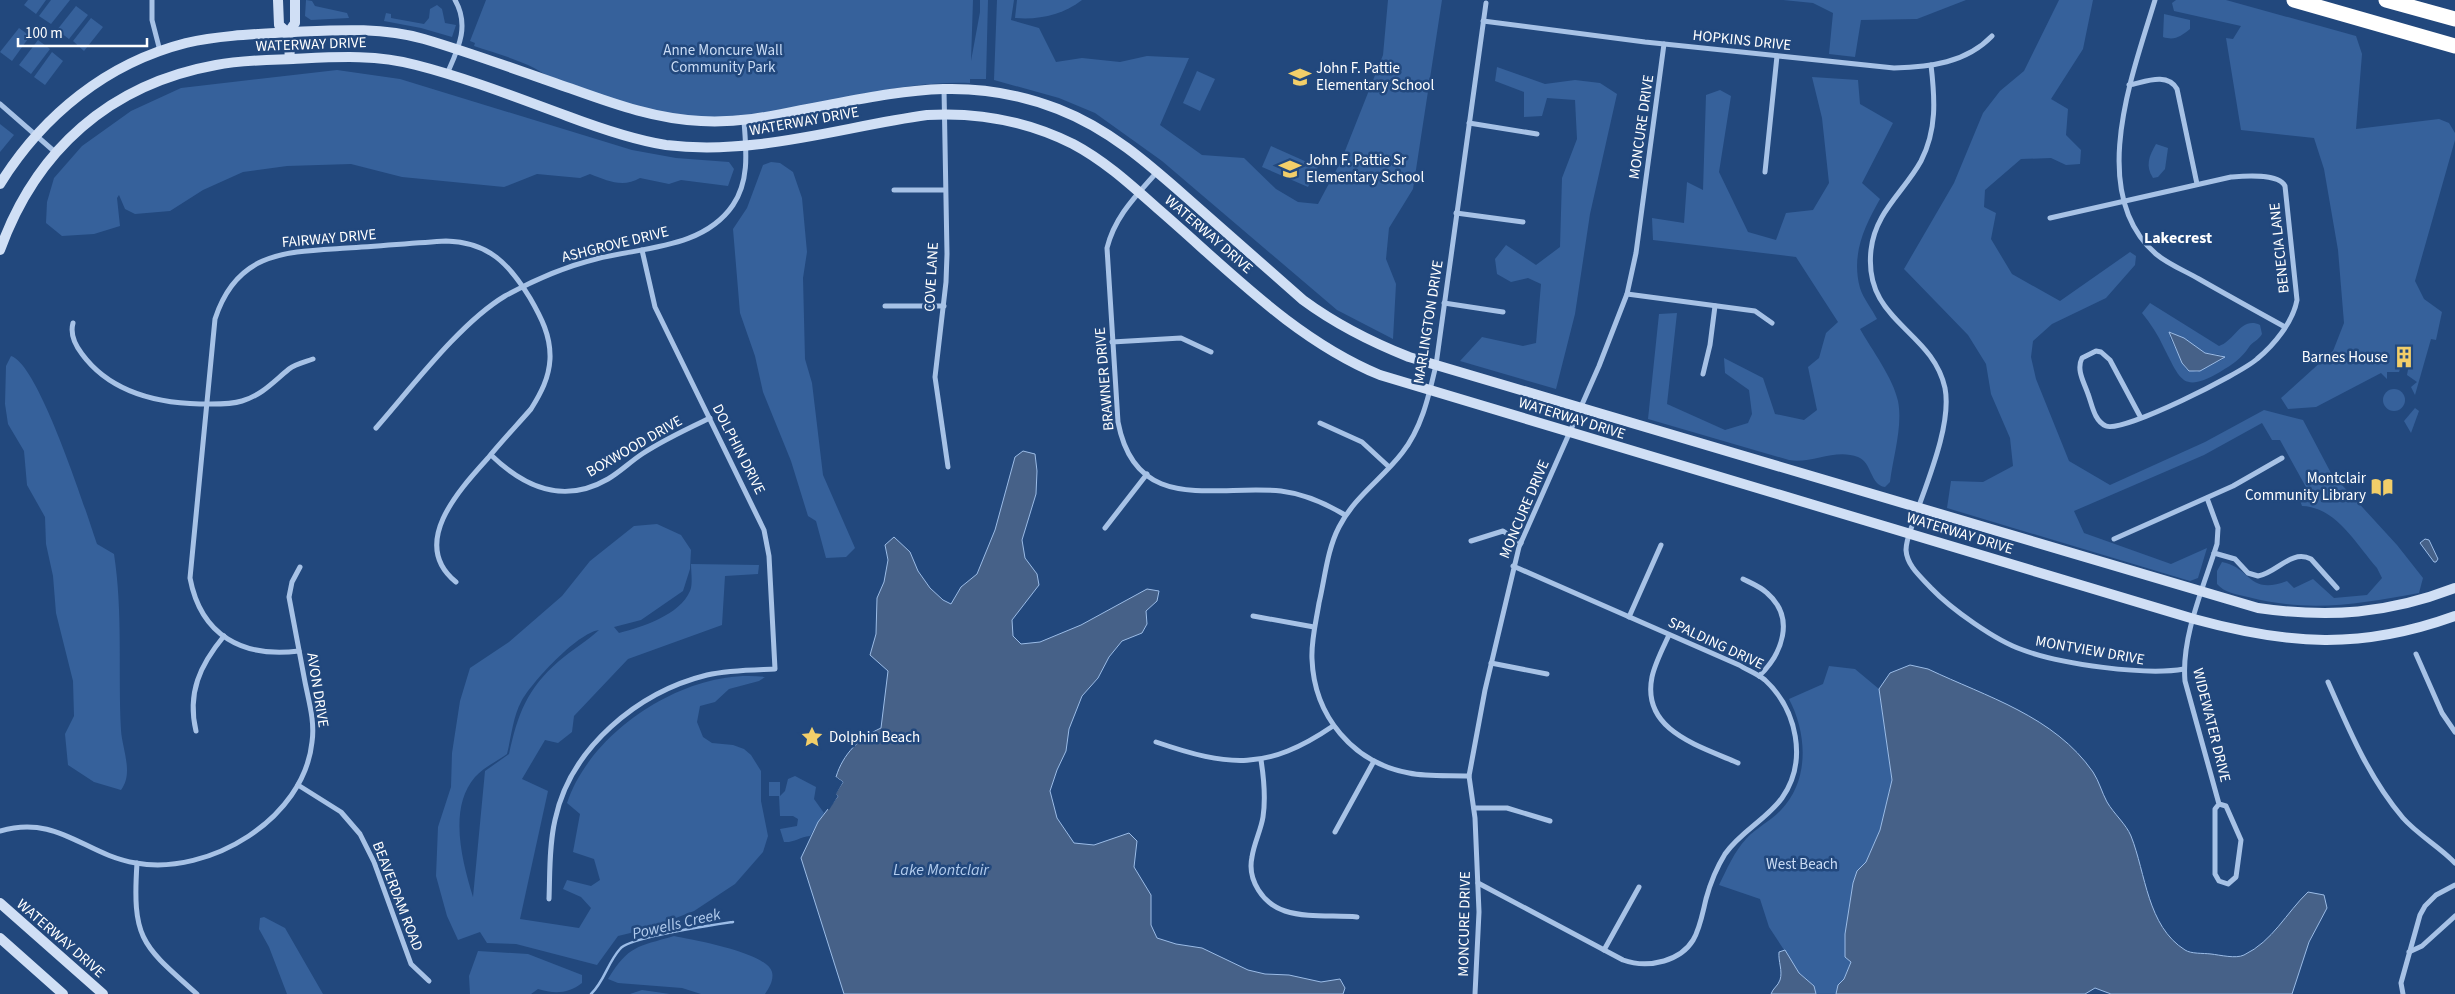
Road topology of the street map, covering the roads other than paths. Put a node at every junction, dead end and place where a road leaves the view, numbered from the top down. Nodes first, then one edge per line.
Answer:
1 (152, 0) edge
2 (278, 0) edge
3 (295, 0) edge
4 (455, 0) edge
5 (2155, 0) edge
6 (2294, 0) edge
7 (2386, 0) edge
8 (1486, 3) dead end
9 (2455, 19) edge
10 (1483, 21) junction
11 (288, 33) junction
12 (1992, 36) dead end
13 (1664, 44) junction
14 (2455, 46) edge
15 (457, 50) junction
16 (161, 51) junction
17 (1777, 56) junction
18 (290, 59) junction
19 (1931, 65) junction
20 (447, 75) junction
21 (2129, 84) junction
22 (944, 87) junction
23 (0, 104) edge
24 (944, 114) junction
25 (744, 121) junction
26 (1469, 124) junction
27 (1537, 134) dead end
28 (35, 135) junction
29 (745, 147) junction
30 (55, 152) junction
31 (1157, 172) junction
32 (1765, 172) dead end
33 (0, 184) edge
34 (2197, 184) junction
35 (894, 190) dead end
36 (945, 190) junction
37 (1139, 192) junction
38 (2124, 200) junction
39 (1456, 214) junction
40 (2050, 218) dead end
41 (1523, 222) dead end
42 (0, 250) edge
43 (642, 250) junction
44 (523, 287) junction
45 (1627, 294) junction
46 (1444, 303) junction
47 (885, 306) dead end
48 (944, 306) junction
49 (1715, 306) junction
50 (1503, 312) dead end
51 (73, 322) dead end
52 (1772, 323) dead end
53 (2285, 327) junction
54 (1112, 342) junction
55 (1211, 352) dead end
56 (313, 358) dead end
57 (1436, 365) junction
58 (1703, 374) dead end
59 (1430, 391) junction
60 (206, 404) junction
61 (1581, 408) junction
62 (710, 418) junction
63 (2141, 418) junction
64 (1320, 423) dead end
65 (376, 428) dead end
66 (1570, 433) junction
67 (491, 454) junction
68 (2282, 458) dead end
69 (1388, 466) junction
70 (948, 467) dead end
71 (1147, 474) junction
72 (2207, 498) junction
73 (1918, 509) junction
74 (1345, 515) junction
75 (1105, 528) dead end
76 (1910, 534) junction
77 (2114, 539) dead end
78 (1471, 541) dead end
79 (1521, 543) junction
80 (1661, 545) dead end
81 (2214, 553) junction
82 (1513, 566) junction
83 (300, 567) dead end
84 (1743, 579) dead end
85 (456, 582) dead end
86 (2337, 588) dead end
87 (2455, 588) edge
88 (2202, 593) junction
89 (1252, 616) dead end
90 (2455, 616) edge
91 (1629, 617) junction
92 (2194, 619) junction
93 (1314, 627) junction
94 (1669, 635) junction
95 (224, 636) junction
96 (299, 651) junction
97 (2416, 654) dead end
98 (1491, 663) junction
99 (2184, 669) junction
100 (1547, 674) dead end
101 (1759, 676) junction
102 (2328, 682) dead end
103 (1333, 726) junction
104 (196, 731) dead end
105 (2455, 732) edge
106 (1156, 742) dead end
107 (1261, 760) junction
108 (1374, 761) junction
109 (1738, 763) dead end
110 (1470, 776) junction
111 (298, 785) junction
112 (2219, 804) junction
113 (1474, 808) junction
114 (1550, 821) dead end
115 (0, 831) edge
116 (1335, 832) dead end
117 (2455, 863) edge
118 (137, 864) junction
119 (1478, 883) junction
120 (2455, 885) edge
121 (1639, 887) dead end
122 (549, 899) dead end
123 (0, 903) edge
124 (2455, 916) edge
125 (1357, 917) dead end
126 (0, 938) edge
127 (1604, 950) junction
128 (2409, 952) junction
129 (429, 981) dead end
130 (63, 994) edge
131 (103, 994) edge
132 (197, 994) edge
133 (1475, 994) edge
134 (2403, 994) edge

1 - 16 street
2 - 11 street
3 - 11 street
4 - 15 street
5 - 21 street
6 - 14 highway
7 - 9 highway
8 - 10 street, MARLINGTON DRIVE
10 - 13 street, HOPKINS DRIVE
10 - 26 street, MARLINGTON DRIVE
11 - 15 street, WATERWAY DRIVE
11 - 16 street, WATERWAY DRIVE
11 - 18 street
12 - 19 street, HOPKINS DRIVE
13 - 17 street, HOPKINS DRIVE
13 - 45 street, MONCURE DRIVE
15 - 20 street
15 - 25 street, WATERWAY DRIVE
16 - 28 street, WATERWAY DRIVE
17 - 19 street, HOPKINS DRIVE
17 - 32 street
18 - 20 street, WATERWAY DRIVE
18 - 30 street, WATERWAY DRIVE
19 - 73 street, MONTVIEW DRIVE
20 - 29 street, WATERWAY DRIVE
21 - 34 street
21 - 38 street
22 - 24 street, COVE LANE
22 - 25 street, WATERWAY DRIVE
22 - 31 street, WATERWAY DRIVE
23 - 28 street
24 - 29 street, WATERWAY DRIVE
24 - 36 street, COVE LANE
24 - 37 street, WATERWAY DRIVE
25 - 29 street, ASHGROVE DRIVE
26 - 27 street
26 - 39 street, MARLINGTON DRIVE
28 - 30 street
28 - 33 street, WATERWAY DRIVE
29 - 43 street, ASHGROVE DRIVE
30 - 42 street, WATERWAY DRIVE
31 - 37 street, BRAWNER DRIVE
31 - 57 street, WATERWAY DRIVE
34 - 38 street, BENECIA LANE
34 - 53 street, BENECIA LANE
35 - 36 street
36 - 48 street, COVE LANE
37 - 54 street, BRAWNER DRIVE
37 - 59 street, WATERWAY DRIVE
38 - 40 street, BENECIA LANE
38 - 53 street
39 - 41 street
39 - 46 street, MARLINGTON DRIVE
43 - 44 street, ASHGROVE DRIVE
43 - 62 street, DOLPHIN DRIVE
44 - 60 street, FAIRWAY DRIVE
44 - 65 street, ASHGROVE DRIVE
44 - 67 street, FAIRWAY DRIVE
45 - 49 street
45 - 61 street, MONCURE DRIVE
46 - 50 street
46 - 57 street, MARLINGTON DRIVE
47 - 48 street
48 - 70 street, COVE LANE
49 - 52 street
49 - 58 street
51 - 60 street
53 - 63 street, BENECIA LANE
54 - 55 street
54 - 71 street, BRAWNER DRIVE
56 - 60 street
57 - 59 street, MARLINGTON DRIVE
57 - 61 street, WATERWAY DRIVE
59 - 66 street, WATERWAY DRIVE
59 - 69 street, MARLINGTON DRIVE
60 - 95 street, FAIRWAY DRIVE
61 - 66 street, MONCURE DRIVE
61 - 73 street, WATERWAY DRIVE
62 - 67 street, BOXWOOD DRIVE
62 - 122 street, DOLPHIN DRIVE
63 - 63 street, BENECIA LANE
64 - 69 street
66 - 76 street, WATERWAY DRIVE
66 - 79 street, MONCURE DRIVE
67 - 85 street, FAIRWAY DRIVE
68 - 72 street
69 - 74 street, MARLINGTON DRIVE
71 - 74 street, BRAWNER DRIVE
71 - 75 street
72 - 77 street
72 - 81 street, WIDEWATER DRIVE
73 - 76 street, MONTVIEW DRIVE
73 - 88 street, WATERWAY DRIVE
74 - 93 street, MARLINGTON DRIVE
76 - 92 street, WATERWAY DRIVE
76 - 99 street, MONTVIEW DRIVE
78 - 79 street
79 - 82 street, MONCURE DRIVE
80 - 91 street
81 - 86 street
81 - 88 street, WIDEWATER DRIVE
82 - 91 street, SPALDING DRIVE
82 - 98 street, MONCURE DRIVE
83 - 96 street, AVON DRIVE
84 - 101 street
87 - 88 street, WATERWAY DRIVE
88 - 92 street, WIDEWATER DRIVE
89 - 93 street
90 - 92 street, WATERWAY DRIVE
91 - 94 street, SPALDING DRIVE
92 - 99 street, WIDEWATER DRIVE
93 - 103 street, MARLINGTON DRIVE
94 - 101 street, SPALDING DRIVE
94 - 109 street
95 - 96 street, FAIRWAY DRIVE
95 - 104 street
96 - 111 street, AVON DRIVE
97 - 105 street
98 - 100 street
98 - 110 street, MONCURE DRIVE
99 - 112 street, WIDEWATER DRIVE
101 - 127 street, SPALDING DRIVE
102 - 117 street
103 - 107 street
103 - 108 street, MARLINGTON DRIVE
106 - 107 street
107 - 125 street
108 - 110 street, MARLINGTON DRIVE
108 - 116 street
110 - 113 street, MONCURE DRIVE
111 - 118 street, AVON DRIVE
111 - 129 street, BEAVERDAM ROAD
112 - 112 street, WIDEWATER DRIVE
113 - 114 street
113 - 119 street, MONCURE DRIVE
115 - 118 street, AVON DRIVE
118 - 132 street
119 - 127 street, SPALDING DRIVE
119 - 133 street, MONCURE DRIVE
120 - 128 street
121 - 127 street
123 - 131 street, WATERWAY DRIVE
124 - 128 street
126 - 130 street
128 - 134 street

